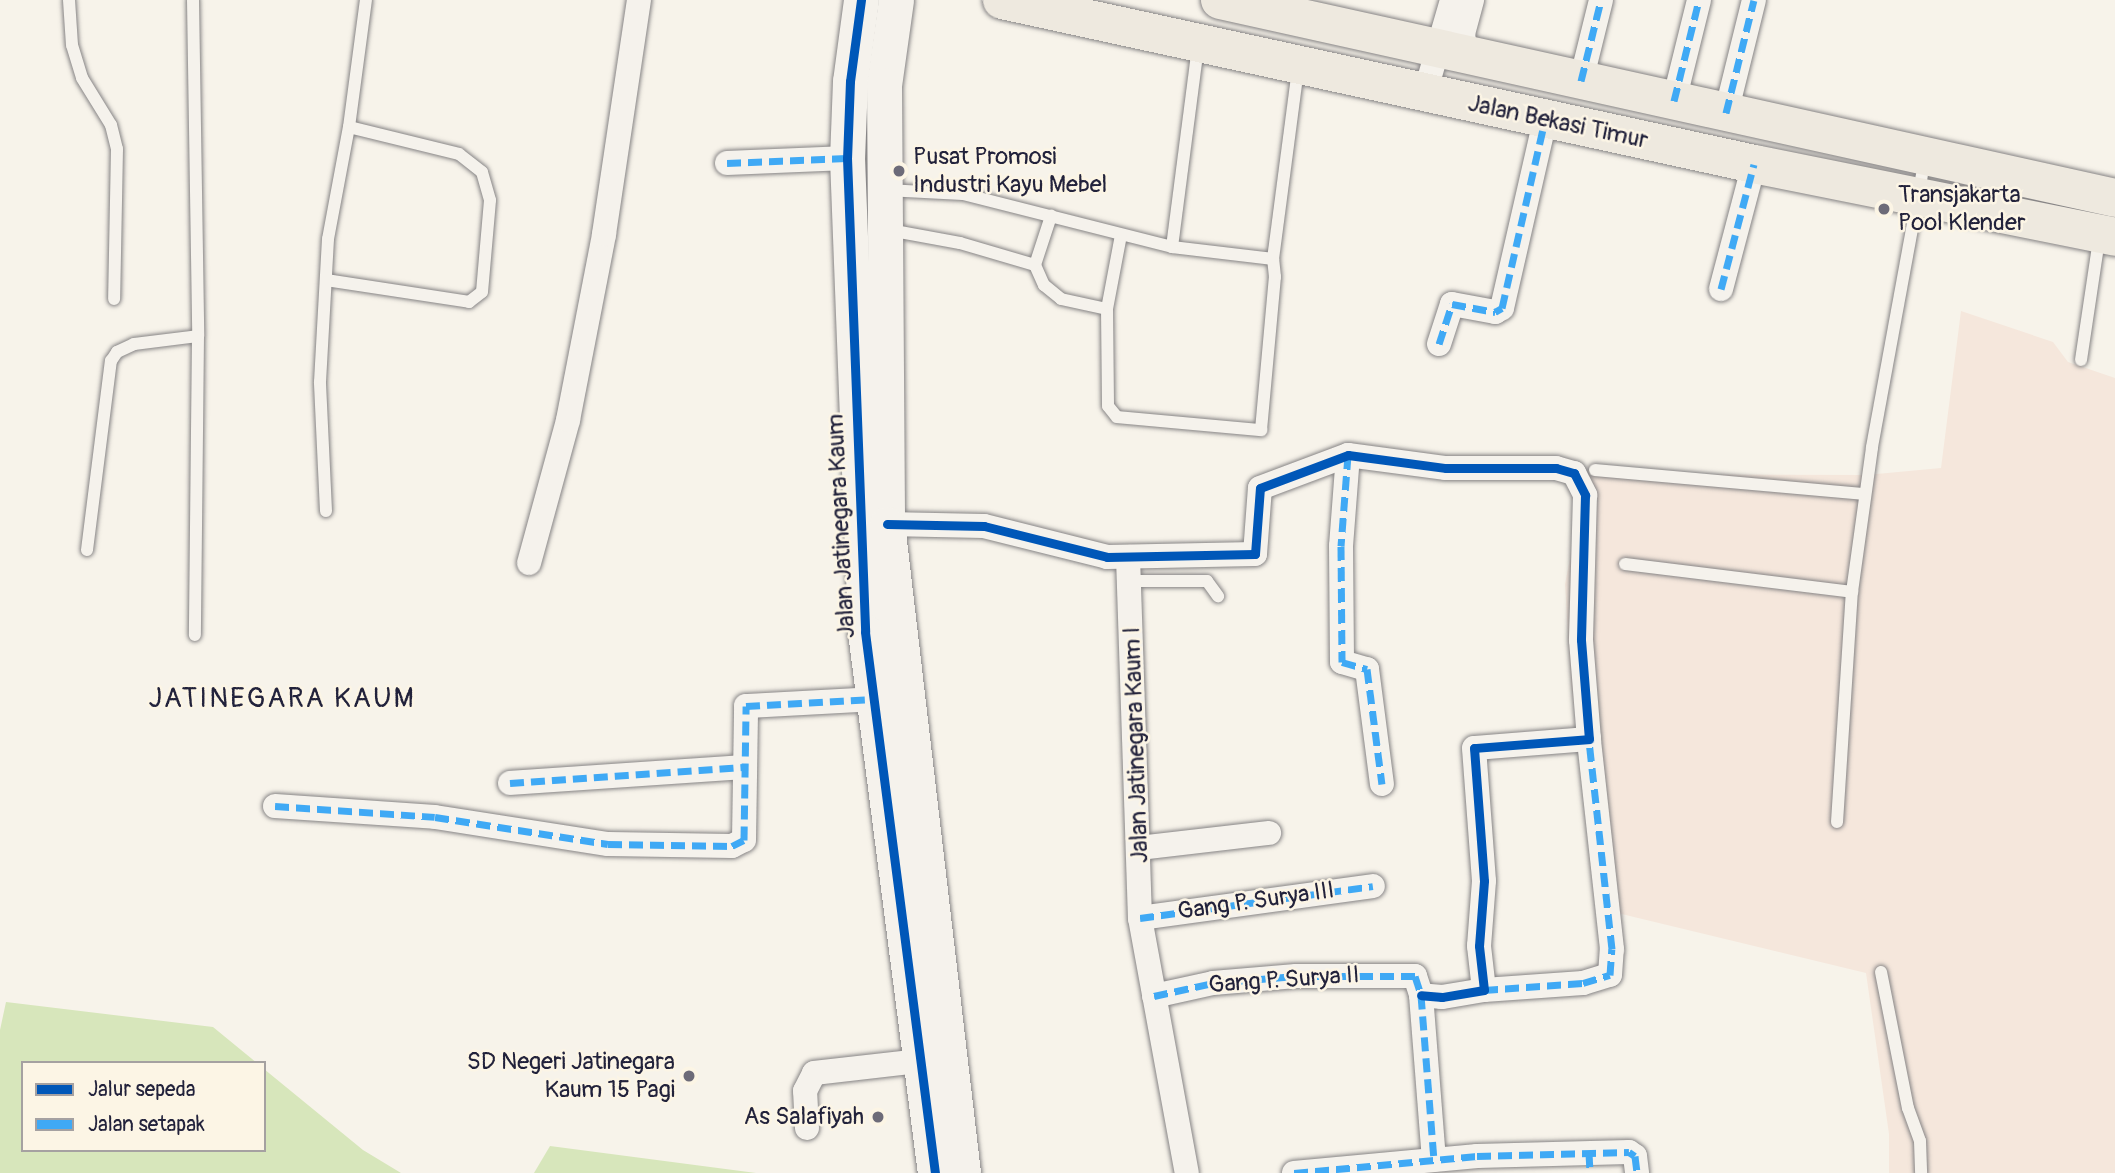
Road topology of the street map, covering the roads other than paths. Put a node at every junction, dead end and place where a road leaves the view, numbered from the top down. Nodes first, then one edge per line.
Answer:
1 (69, 0) edge
2 (192, 0) edge
3 (366, 0) edge
4 (639, 0) edge
5 (861, 0) edge
6 (895, 0) edge
7 (1002, 0) edge
8 (1220, 0) edge
9 (1452, 0) edge
10 (1472, 0) edge
11 (1601, 0) edge
12 (1699, 0) edge
13 (1754, 0) edge
14 (1199, 41) junction
15 (1452, 52) junction
16 (1299, 64) junction
17 (1581, 81) junction
18 (1425, 93) junction
19 (1674, 101) junction
20 (1726, 113) junction
21 (1545, 120) junction
22 (349, 128) junction
23 (847, 158) junction
24 (1925, 159) junction
25 (727, 163) dead end
26 (1754, 164) junction
27 (885, 190) junction
28 (1917, 198) junction
29 (2115, 198) edge
30 (1051, 216) junction
31 (884, 230) junction
32 (1121, 234) junction
33 (2107, 236) edge
34 (1172, 247) junction
35 (1273, 259) junction
36 (1035, 265) junction
37 (326, 280) junction
38 (1721, 289) dead end
39 (114, 299) dead end
40 (1107, 309) junction
41 (198, 336) junction
42 (1439, 344) dead end
43 (2081, 359) dead end
44 (869, 454) junction
45 (1348, 455) junction
46 (1595, 470) dead end
47 (1865, 494) junction
48 (326, 511) dead end
49 (887, 524) junction
50 (87, 550) dead end
51 (529, 563) dead end
52 (1625, 564) dead end
53 (1129, 569) junction
54 (1852, 592) junction
55 (1218, 596) dead end
56 (195, 635) dead end
57 (874, 699) junction
58 (1589, 739) junction
59 (743, 767) junction
60 (510, 783) dead end
61 (1382, 784) dead end
62 (275, 806) dead end
63 (1837, 822) dead end
64 (1269, 833) dead end
65 (1139, 848) junction
66 (1373, 886) dead end
67 (1140, 918) junction
68 (1881, 972) dead end
69 (1418, 986) junction
70 (1483, 990) junction
71 (1154, 996) junction
72 (920, 1060) junction
73 (807, 1128) dead end
74 (1434, 1159) junction
75 (1589, 1163) edge
76 (935, 1173) edge
77 (962, 1173) edge
78 (1187, 1173) edge
79 (1294, 1173) edge
80 (1637, 1173) edge
81 (1921, 1173) edge

1 - 39 lane
2 - 41 lane
3 - 22 lane
4 - 51 street
5 - 23 street, Jalan Jatinegara Kaum
6 - 27 street, Jalan Jatinegara Kaum
7 - 14 main road, Jalan Bekasi Timur
8 - 15 main road, Jalan Bekasi Timur
9 - 15 street
10 - 15 street
11 - 17 street
12 - 19 street
13 - 20 street
14 - 16 main road, Jalan Bekasi Timur
14 - 34 lane
15 - 17 main road, Jalan Bekasi Timur
15 - 18 street
16 - 18 main road, Jalan Bekasi Timur
16 - 35 lane
17 - 19 main road, Jalan Bekasi Timur
18 - 21 main road, Jalan Bekasi Timur
19 - 20 main road, Jalan Bekasi Timur
20 - 24 main road, Jalan Bekasi Timur
21 - 26 main road, Jalan Bekasi Timur
21 - 42 street
22 - 37 lane
22 - 37 lane
23 - 25 street
23 - 44 street, Jalan Jatinegara Kaum
24 - 28 lane
24 - 29 main road, Jalan Bekasi Timur
26 - 28 main road, Jalan Bekasi Timur
26 - 38 street
27 - 30 lane
27 - 31 street, Jalan Jatinegara Kaum
28 - 33 main road, Jalan Bekasi Timur
28 - 47 lane
30 - 32 lane
30 - 36 lane
31 - 36 lane
31 - 44 street, Jalan Jatinegara Kaum
32 - 34 lane
32 - 40 lane
33 - 43 lane
34 - 35 lane
35 - 40 lane
36 - 40 lane
37 - 48 lane
41 - 50 lane
41 - 56 lane
44 - 49 street, Jalan Jatinegara Kaum
44 - 57 street, Jalan Jatinegara Kaum
45 - 53 street
45 - 58 street
45 - 61 street
46 - 47 lane
47 - 54 lane
49 - 53 street
49 - 77 street, Jalan Jatinegara Kaum
52 - 54 lane
53 - 55 lane
53 - 65 street, Jalan Jatinegara Kaum I
54 - 63 lane
57 - 59 street
57 - 72 street, Jalan Jatinegara Kaum
58 - 70 street
58 - 70 street, Gang P. Surya II
59 - 60 street
59 - 62 street
64 - 65 street
65 - 67 street, Jalan Jatinegara Kaum I
66 - 67 street, Gang P. Surya III
67 - 71 street, Jalan Jatinegara Kaum I
68 - 81 lane
69 - 70 street, Gang P. Surya II
69 - 71 street, Gang P. Surya II
69 - 74 street
71 - 78 street, Jalan Jatinegara Kaum I
72 - 73 street
72 - 76 street, Jalan Jatinegara Kaum
74 - 75 street
74 - 79 street
75 - 80 street

